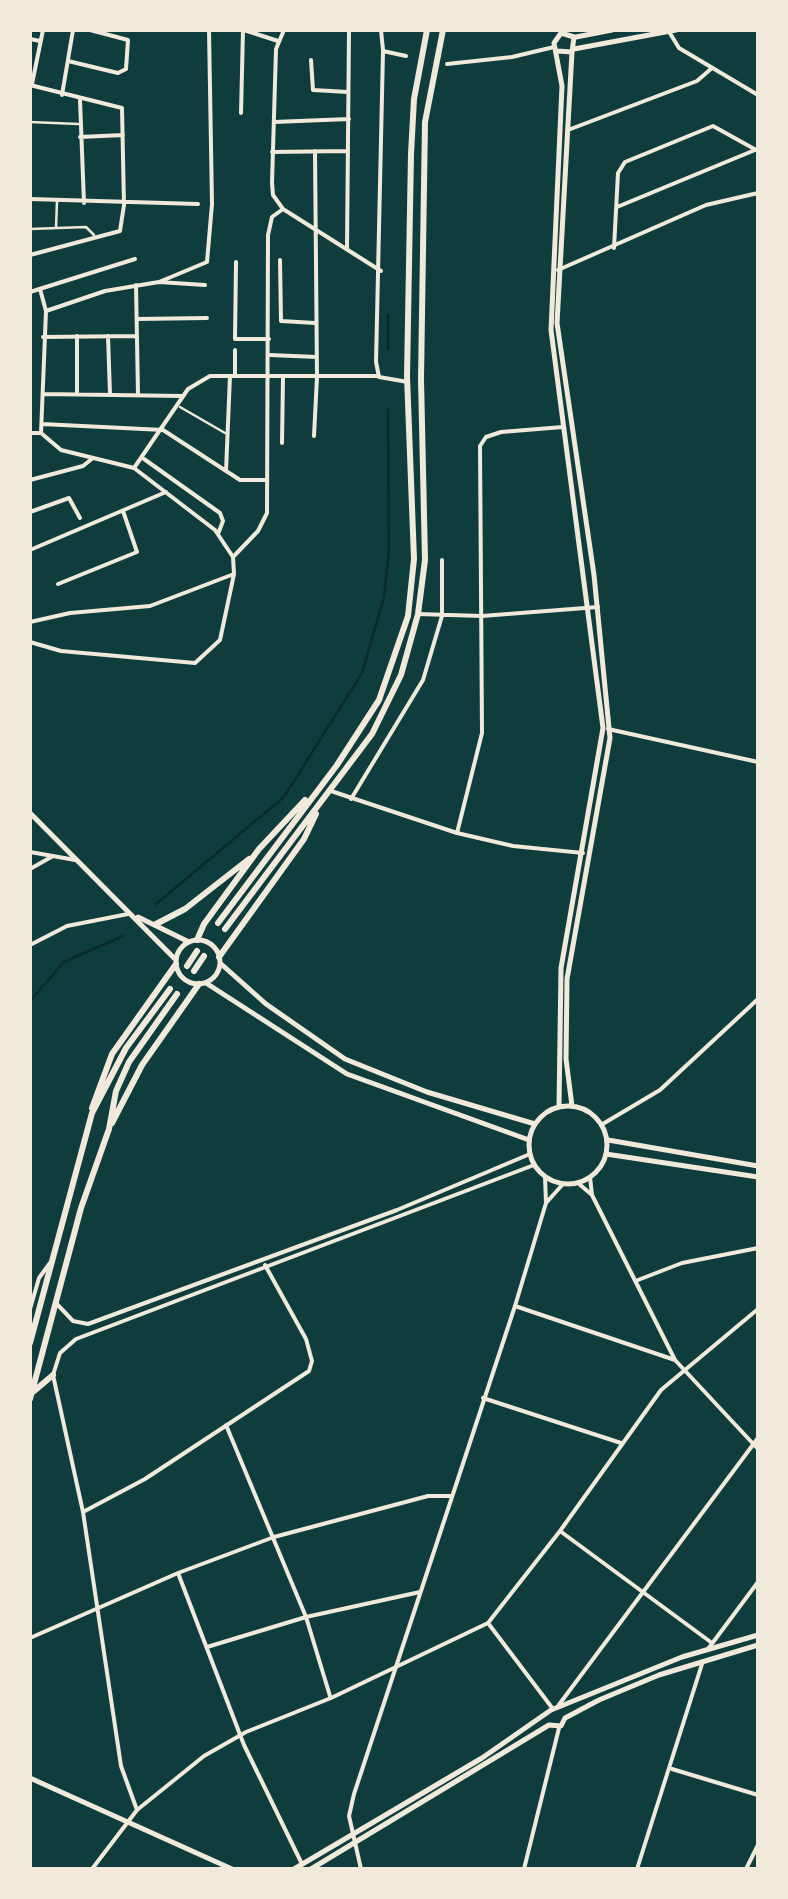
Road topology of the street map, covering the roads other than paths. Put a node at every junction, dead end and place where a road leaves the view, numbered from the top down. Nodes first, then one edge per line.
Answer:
1 (42, 30) edge
2 (73, 30) edge
3 (90, 30) edge
4 (209, 30) edge
5 (246, 30) edge
6 (284, 30) edge
7 (349, 30) edge
8 (380, 30) edge
9 (427, 30) edge
10 (442, 30) edge
11 (610, 30) edge
12 (566, 31) edge
13 (671, 31) edge
14 (554, 34) edge
15 (574, 37) junction
16 (30, 38) edge
17 (40, 41) junction
18 (278, 41) junction
19 (555, 49) junction
20 (573, 50) junction
21 (383, 51) junction
22 (406, 56) dead end
23 (311, 60) dead end
24 (68, 61) junction
25 (448, 64) dead end
26 (712, 68) junction
27 (31, 85) edge
28 (350, 92) junction
29 (62, 94) junction
30 (758, 95) edge
31 (80, 100) junction
32 (242, 113) dead end
33 (350, 119) junction
34 (30, 122) edge
35 (274, 122) junction
36 (80, 124) junction
37 (568, 130) junction
38 (123, 135) junction
39 (80, 136) junction
40 (315, 151) junction
41 (349, 151) junction
42 (757, 151) edge
43 (272, 152) junction
44 (758, 194) edge
45 (30, 199) edge
46 (58, 200) junction
47 (84, 203) junction
48 (198, 204) dead end
49 (124, 205) junction
50 (617, 207) junction
51 (283, 209) junction
52 (56, 228) junction
53 (318, 228) junction
54 (30, 229) edge
55 (94, 236) junction
56 (347, 248) junction
57 (614, 248) junction
58 (30, 256) edge
59 (135, 259) dead end
60 (280, 260) dead end
61 (236, 262) dead end
62 (556, 270) junction
63 (381, 271) junction
64 (159, 282) junction
65 (136, 285) junction
66 (206, 285) dead end
67 (40, 289) junction
68 (30, 292) edge
69 (46, 311) junction
70 (207, 318) dead end
71 (137, 319) junction
72 (317, 323) junction
73 (77, 336) junction
74 (108, 336) junction
75 (137, 336) junction
76 (43, 337) junction
77 (270, 339) junction
78 (235, 350) dead end
79 (270, 354) junction
80 (317, 357) junction
81 (232, 376) junction
82 (270, 376) junction
83 (283, 376) junction
84 (378, 376) junction
85 (318, 378) junction
86 (408, 379) junction
87 (43, 394) junction
88 (77, 394) junction
89 (110, 394) junction
90 (138, 395) junction
91 (183, 396) junction
92 (30, 403) edge
93 (42, 404) junction
94 (178, 406) junction
95 (42, 424) junction
96 (564, 427) junction
97 (163, 430) junction
98 (41, 433) junction
99 (30, 434) edge
100 (226, 434) junction
101 (314, 436) dead end
102 (282, 443) dead end
103 (94, 458) junction
104 (142, 458) junction
105 (134, 468) junction
106 (226, 472) junction
107 (30, 480) edge
108 (266, 480) junction
109 (166, 492) junction
110 (123, 510) junction
111 (30, 512) edge
112 (80, 518) dead end
113 (218, 534) junction
114 (30, 550) edge
115 (232, 556) junction
116 (442, 560) dead end
117 (234, 574) junction
118 (58, 584) dead end
119 (594, 608) junction
120 (418, 614) junction
121 (442, 616) junction
122 (482, 616) junction
123 (30, 622) edge
124 (30, 642) edge
125 (607, 729) junction
126 (758, 762) edge
127 (330, 791) junction
128 (310, 797) junction
129 (350, 799) junction
130 (319, 805) junction
131 (30, 813) edge
132 (457, 833) junction
133 (30, 852) edge
134 (583, 853) junction
135 (254, 855) junction
136 (53, 856) junction
137 (76, 860) junction
138 (584, 867) junction
139 (30, 869) edge
140 (134, 915) junction
141 (156, 924) junction
142 (192, 941) junction
143 (30, 946) edge
144 (201, 954) dead end
145 (220, 960) junction
146 (176, 962) junction
147 (191, 968) dead end
148 (203, 984) junction
149 (758, 999) edge
150 (572, 1106) junction
151 (559, 1107) junction
152 (92, 1113) junction
153 (535, 1124) junction
154 (601, 1125) junction
155 (109, 1129) junction
156 (529, 1140) junction
157 (607, 1140) junction
158 (530, 1154) junction
159 (606, 1154) junction
160 (534, 1165) junction
161 (758, 1166) edge
162 (545, 1177) junction
163 (590, 1177) junction
164 (758, 1177) edge
165 (578, 1183) junction
166 (563, 1184) junction
167 (592, 1196) junction
168 (546, 1203) junction
169 (758, 1248) edge
170 (263, 1261) junction
171 (50, 1263) junction
172 (267, 1269) junction
173 (636, 1281) junction
174 (54, 1301) junction
175 (515, 1306) junction
176 (30, 1309) edge
177 (758, 1309) edge
178 (30, 1343) edge
179 (675, 1360) junction
180 (682, 1370) junction
181 (53, 1375) junction
182 (31, 1396) edge
183 (484, 1398) junction
184 (226, 1426) junction
185 (758, 1438) edge
186 (622, 1444) junction
187 (756, 1446) edge
188 (451, 1496) junction
189 (83, 1512) junction
190 (560, 1532) junction
191 (274, 1537) junction
192 (178, 1572) junction
193 (758, 1582) edge
194 (643, 1591) junction
195 (420, 1592) junction
196 (96, 1608) junction
197 (306, 1617) junction
198 (488, 1623) junction
199 (30, 1638) edge
200 (758, 1641) edge
201 (710, 1646) junction
202 (206, 1647) junction
203 (704, 1660) junction
204 (394, 1668) junction
205 (331, 1698) junction
206 (557, 1709) junction
207 (546, 1717) junction
208 (566, 1718) junction
209 (549, 1725) junction
210 (559, 1728) junction
211 (240, 1735) junction
212 (671, 1769) junction
213 (30, 1778) edge
214 (758, 1796) edge
215 (137, 1810) junction
216 (129, 1819) junction
217 (354, 1835) junction
218 (358, 1843) junction
219 (758, 1845) edge
220 (302, 1864) junction
221 (92, 1869) edge
222 (232, 1869) edge
223 (294, 1869) edge
224 (311, 1869) edge
225 (361, 1869) edge
226 (524, 1869) edge
227 (637, 1869) edge
228 (746, 1869) edge

1 - 17 street
2 - 24 street
3 - 24 street
4 - 64 street
5 - 18 street
5 - 32 street
6 - 18 street
7 - 28 street
8 - 21 street
9 - 86 highway
10 - 120 highway
11 - 15 main road
12 - 14 main road
12 - 15 main road
13 - 20 main road
13 - 26 street
14 - 19 main road
15 - 20 main road
16 - 17 street
17 - 27 street
18 - 35 street
19 - 20 main road
19 - 25 street
19 - 62 main road
20 - 37 main road
21 - 22 street
21 - 63 street
23 - 28 street
24 - 29 street
26 - 30 street
26 - 37 street
27 - 29 street
28 - 33 street
29 - 31 street
31 - 36 street
31 - 38 street
33 - 35 street
33 - 41 street
34 - 36 street
35 - 43 street
36 - 39 street
37 - 62 main road
38 - 39 street
38 - 49 street
39 - 47 street
40 - 41 street
40 - 43 street
40 - 53 street
41 - 56 street
42 - 50 street
42 - 50 street
43 - 51 street
44 - 57 street
45 - 46 street
46 - 47 street
46 - 52 street
47 - 49 street
48 - 49 street
49 - 55 street
50 - 57 street
51 - 53 street
51 - 77 street
52 - 54 street
52 - 55 street
53 - 56 street
53 - 72 street
55 - 58 street
56 - 63 street
57 - 62 street
59 - 67 street
60 - 72 street
61 - 77 street
62 - 96 main road
62 - 119 main road
63 - 84 street
64 - 65 street
64 - 66 street
65 - 69 street
65 - 71 street
67 - 68 street
67 - 69 street
69 - 76 street
70 - 71 street
71 - 75 street
72 - 80 street
73 - 74 street
73 - 76 street
73 - 88 street
74 - 75 street
74 - 89 street
75 - 90 street
76 - 87 street
77 - 79 street
78 - 81 street
79 - 80 street
79 - 82 street
80 - 85 street
81 - 82 street
81 - 91 street
81 - 100 street
82 - 83 street
82 - 108 street
83 - 85 street
83 - 102 street
84 - 85 street
84 - 86 street
85 - 101 street
86 - 128 highway
87 - 88 street
87 - 93 street
88 - 89 street
89 - 90 street
90 - 91 street
91 - 94 street
92 - 93 street
93 - 95 street
94 - 97 street
94 - 100 street
95 - 97 street
95 - 98 street
96 - 119 main road
96 - 122 street
97 - 104 street
97 - 106 street
98 - 99 street
98 - 103 street
100 - 106 street
103 - 105 street
103 - 107 street
104 - 105 street
104 - 113 street
105 - 109 street
106 - 108 street
108 - 115 street
109 - 110 street
109 - 113 street
110 - 114 street
110 - 118 street
111 - 112 street
113 - 115 street
115 - 117 street
116 - 121 street
117 - 123 street
117 - 124 street
119 - 122 street
119 - 125 main road
120 - 121 street
120 - 127 highway
121 - 122 street
121 - 129 street
122 - 132 street
125 - 126 street
125 - 134 main road
125 - 138 main road
127 - 129 street
127 - 130 highway
128 - 130 highway
128 - 135 highway
129 - 132 street
130 - 145 highway
131 - 137 main road
132 - 134 street
133 - 136 street
134 - 138 main road
135 - 141 highway
135 - 142 highway
136 - 137 street
136 - 139 street
137 - 140 main road
138 - 150 main road
138 - 151 main road
140 - 141 main road
140 - 143 street
140 - 146 main road
141 - 142 main road
142 - 145 main road
142 - 146 main road
144 - 147 highway
145 - 148 main road
145 - 153 main road
146 - 148 main road
146 - 152 highway
148 - 155 highway
148 - 156 main road
149 - 154 street
150 - 151 main road
150 - 154 main road
151 - 153 main road
152 - 155 highway
152 - 171 highway
153 - 156 main road
154 - 157 main road
155 - 174 highway
156 - 158 main road
157 - 159 main road
157 - 161 main road
158 - 160 main road
158 - 170 street
159 - 163 main road
159 - 164 main road
160 - 162 main road
160 - 172 street
162 - 166 main road
162 - 168 street
163 - 165 main road
163 - 167 street
165 - 166 main road
165 - 167 street
166 - 168 street
167 - 173 street
168 - 175 street
169 - 173 street
170 - 172 street
170 - 174 street
171 - 176 street
171 - 178 highway
172 - 181 street
172 - 184 street
173 - 179 street
174 - 182 highway
175 - 179 street
175 - 183 street
177 - 180 street
179 - 180 street
180 - 186 street
180 - 187 street
181 - 182 highway
181 - 189 street
183 - 186 street
183 - 188 street
184 - 189 street
184 - 191 street
185 - 187 street
186 - 190 street
187 - 194 street
188 - 191 street
188 - 195 street
189 - 196 street
190 - 194 street
190 - 198 street
191 - 192 street
191 - 197 street
192 - 196 street
192 - 202 street
193 - 201 street
194 - 201 street
194 - 206 street
195 - 197 street
195 - 204 street
196 - 199 street
196 - 215 street
197 - 202 street
197 - 205 street
198 - 204 street
198 - 206 street
200 - 201 main road
200 - 203 main road
201 - 206 main road
202 - 211 street
203 - 208 main road
203 - 212 street
204 - 205 street
204 - 217 street
205 - 211 street
206 - 207 main road
206 - 208 main road
207 - 209 main road
207 - 217 main road
208 - 210 main road
209 - 210 main road
209 - 218 main road
210 - 226 street
211 - 215 street
211 - 220 street
212 - 214 street
212 - 227 street
213 - 216 main road
215 - 216 street
216 - 221 street
216 - 222 main road
217 - 218 street
217 - 220 main road
218 - 224 main road
218 - 225 street
219 - 228 street
220 - 223 main road

